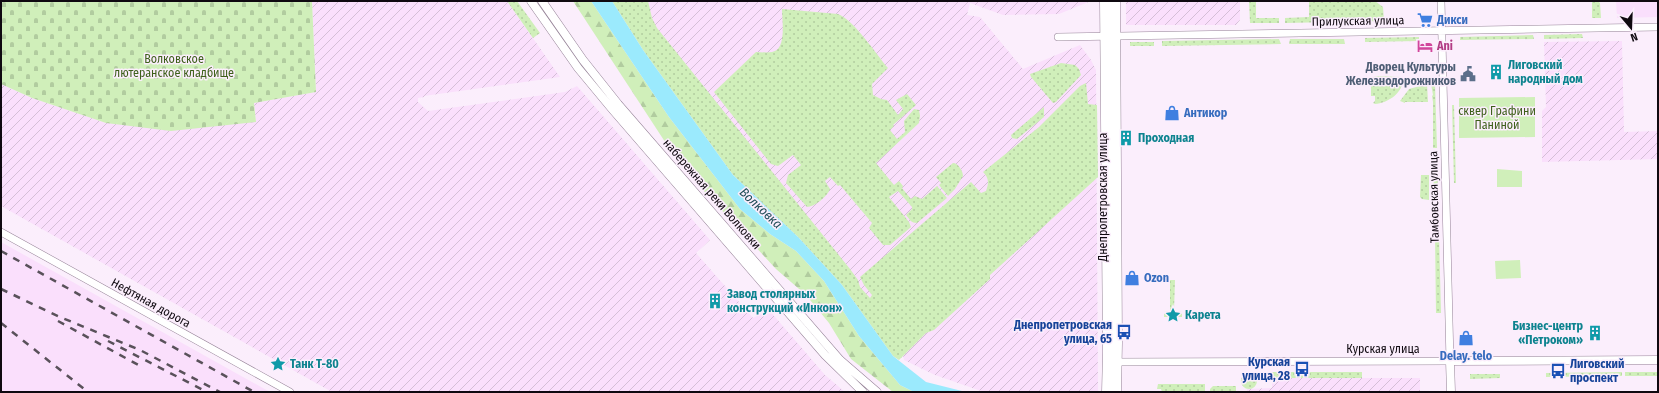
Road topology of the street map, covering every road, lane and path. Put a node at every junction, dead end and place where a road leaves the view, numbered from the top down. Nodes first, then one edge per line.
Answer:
1 (531, 1) edge
2 (542, 1) edge
3 (1105, 1) edge
4 (1115, 1) edge
5 (1441, 1) edge
6 (1658, 27) edge
7 (1442, 31) junction
8 (1110, 36) junction
9 (1058, 37) dead end
10 (1, 232) edge
11 (1658, 360) edge
12 (1450, 361) junction
13 (1112, 362) junction
14 (290, 392) edge
15 (863, 392) edge
16 (877, 392) edge
17 (1107, 392) edge
18 (1116, 392) edge
19 (1451, 392) edge

1 - 15 street, набережная реки Волковки
2 - 16 street, набережная реки Волковки
3 - 8 main road, Днепропетровская улица
4 - 8 main road, Днепропетровская улица
5 - 7 street, Тамбовская улица
6 - 7 street, Прилукская улица
7 - 8 street, Прилукская улица
7 - 12 street, Тамбовская улица
8 - 9 street, Прилукская улица
8 - 13 main road, Днепропетровская улица
10 - 14 street, Нефтяная дорога
11 - 12 street, Курская улица
12 - 13 street, Курская улица
12 - 19 street, Тамбовская улица
13 - 17 main road, Днепропетровская улица
13 - 18 main road, Днепропетровская улица

